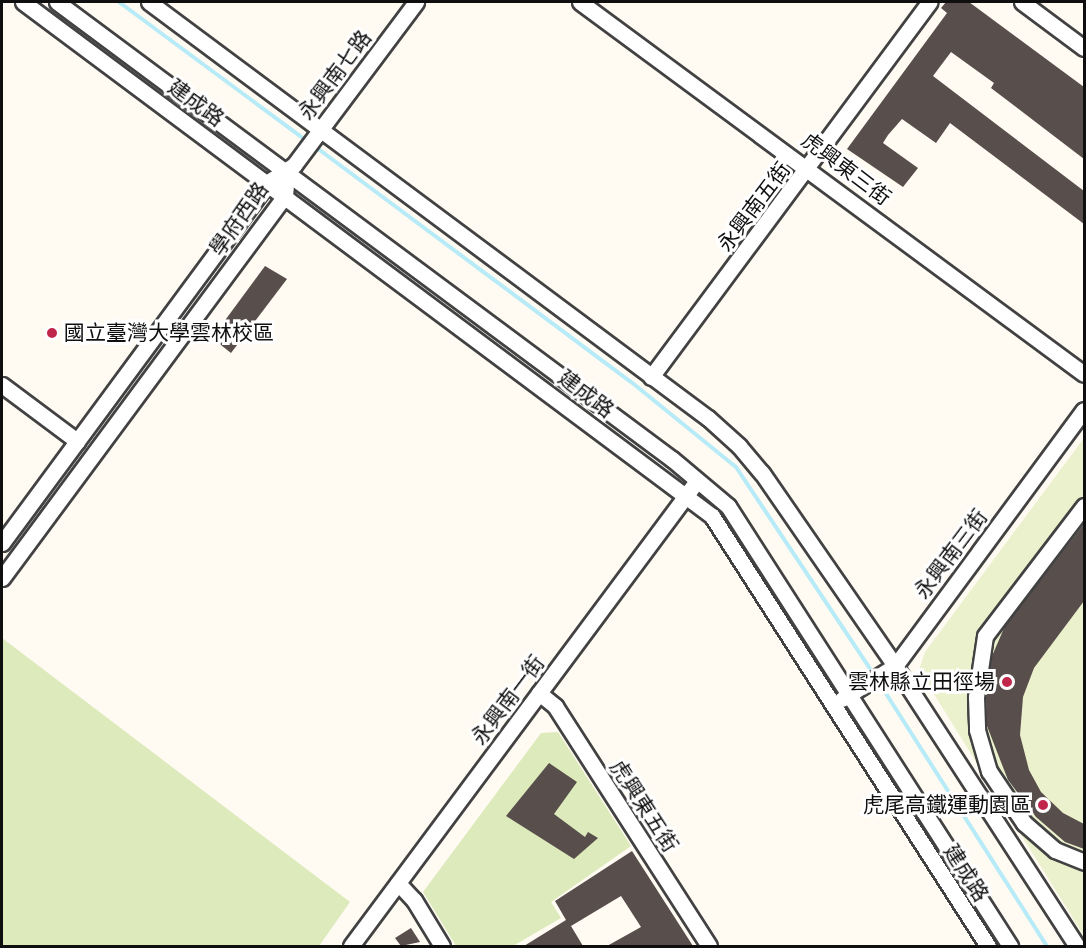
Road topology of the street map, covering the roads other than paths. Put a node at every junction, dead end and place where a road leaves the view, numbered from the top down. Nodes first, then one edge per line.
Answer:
1 (23, 2) edge
2 (57, 2) edge
3 (149, 2) edge
4 (416, 2) edge
5 (580, 2) edge
6 (929, 2) edge
7 (1022, 2) edge
8 (1084, 48) edge
9 (319, 132) junction
10 (291, 168) junction
11 (809, 168) junction
12 (268, 182) junction
13 (285, 195) junction
14 (1084, 374) edge
15 (651, 377) junction
16 (2, 385) edge
17 (1084, 410) edge
18 (77, 441) junction
19 (698, 479) junction
20 (687, 494) junction
21 (1084, 506) edge
22 (2, 543) edge
23 (2, 578) edge
24 (891, 669) junction
25 (539, 693) junction
26 (852, 694) junction
27 (833, 704) junction
28 (1084, 862) edge
29 (398, 883) junction
30 (351, 946) edge
31 (442, 946) edge
32 (709, 946) edge
33 (988, 946) edge
34 (1010, 946) edge
35 (1077, 946) edge

1 - 12 street, 建成路
2 - 10 street, 建成路
3 - 9 street
4 - 9 street, 永興南七路
5 - 11 street, 虎興東三街
6 - 11 street, 永興南五街
7 - 8 street
9 - 10 street, 永興南七路
9 - 15 street
10 - 12 street, 學府西路
10 - 13 street, 學府西路
10 - 19 street, 建成路
11 - 14 street, 虎興東三街
11 - 15 street, 永興南五街
12 - 13 street, 建成路
12 - 18 street, 學府西路
13 - 20 street, 建成路
13 - 23 street, 學府西路
15 - 24 street
16 - 18 street
17 - 24 street, 永興南三街
18 - 22 street, 學府西路
19 - 20 street, 永興南一街
19 - 26 street, 建成路
20 - 25 street, 永興南一街
20 - 27 street, 建成路
21 - 28 street
24 - 26 street, 永興南三街
24 - 35 street
25 - 29 street, 永興南一街
25 - 32 street, 虎興東五街
26 - 27 street, 永興南三街
26 - 34 street, 建成路
27 - 33 street, 建成路
29 - 30 street, 永興南一街
29 - 31 street

